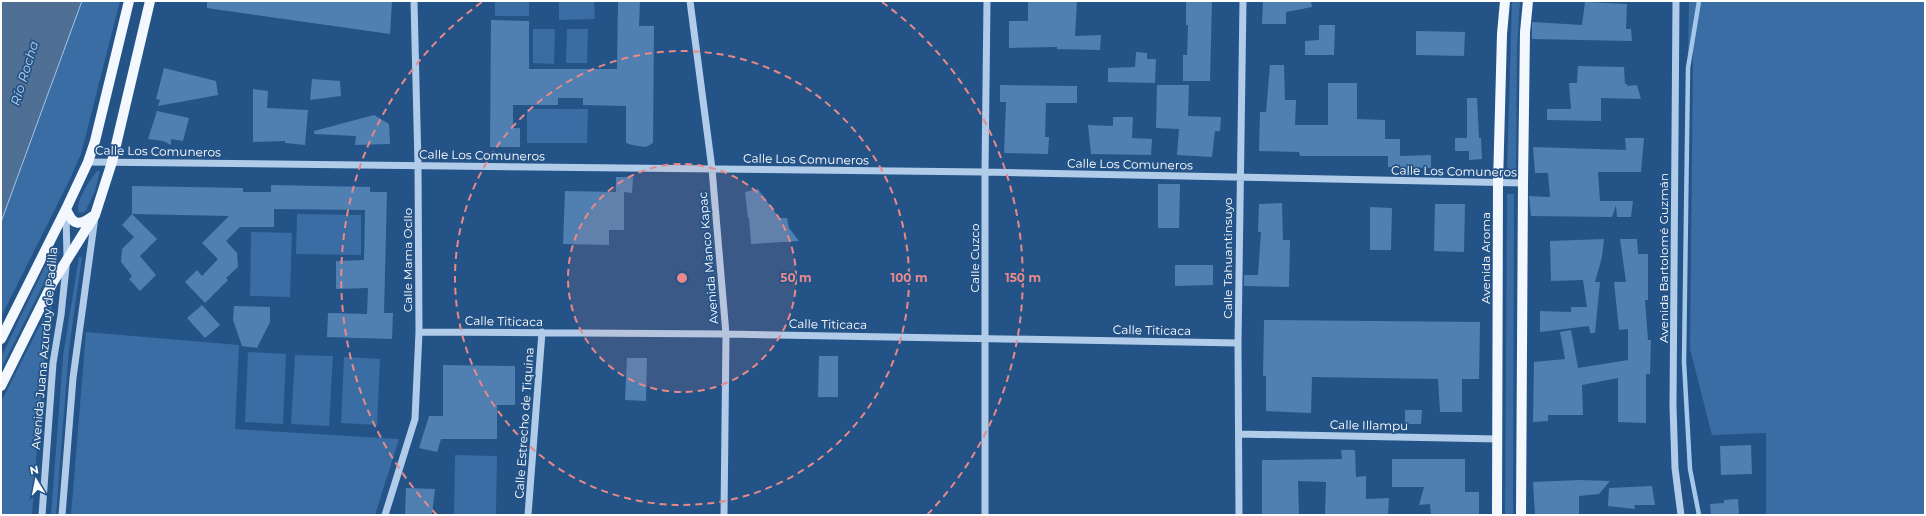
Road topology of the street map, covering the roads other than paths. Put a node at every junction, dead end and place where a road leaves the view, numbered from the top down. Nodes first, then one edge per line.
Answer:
1 (129, 1) edge
2 (150, 1) edge
3 (414, 1) edge
4 (987, 1) edge
5 (1243, 1) edge
6 (1505, 1) edge
7 (1528, 1) edge
8 (1676, 1) edge
9 (692, 3) edge
10 (88, 162) junction
11 (112, 162) junction
12 (418, 165) junction
13 (712, 169) junction
14 (985, 172) junction
15 (1239, 178) junction
16 (1498, 182) junction
17 (1523, 183) junction
18 (66, 209) junction
19 (95, 215) junction
20 (67, 258) junction
21 (419, 332) junction
22 (542, 332) junction
23 (726, 334) junction
24 (985, 338) junction
25 (1, 339) edge
26 (1238, 343) junction
27 (1, 386) edge
28 (1239, 434) junction
29 (1498, 439) junction
30 (42, 515) edge
31 (62, 515) edge
32 (385, 515) edge
33 (528, 515) edge
34 (724, 515) edge
35 (985, 515) edge
36 (1239, 515) edge
37 (1497, 515) edge
38 (1521, 515) edge
39 (1681, 515) edge

1 - 10 main road, Avenida Juana Azurduy de Padilla
2 - 11 main road
3 - 12 street, Calle Mama Ocllo
4 - 14 street, Calle Cuzco
5 - 15 street, Calle Tahuantinsuyo
6 - 16 main road, Avenida Aroma
7 - 17 main road
8 - 39 street, Avenida Bartolomé Guzmán
9 - 13 street, Avenida Manco Kapac
10 - 11 street, Calle Los Comuneros
10 - 18 main road, Avenida Juana Azurduy de Padilla
11 - 12 street, Calle Los Comuneros
11 - 19 main road
12 - 13 street, Calle Los Comuneros
12 - 21 street, Calle Mama Ocllo
13 - 14 street, Calle Los Comuneros
13 - 23 street, Avenida Manco Kapac
14 - 15 street, Calle Los Comuneros
14 - 24 street, Calle Cuzco
15 - 16 street, Calle Los Comuneros
15 - 26 street, Calle Tahuantinsuyo
16 - 17 street, Calle Los Comuneros
16 - 29 main road, Avenida Aroma
17 - 38 main road
18 - 19 main road
18 - 20 street, Avenida Juana Azurduy de Padilla
18 - 25 main road
19 - 20 main road
19 - 31 street
20 - 27 main road
20 - 30 street, Avenida Juana Azurduy de Padilla
21 - 22 street, Calle Titicaca
21 - 32 street, Calle Mama Ocllo
22 - 23 street, Calle Titicaca
22 - 33 street, Calle Estrecho de Tiquina
23 - 24 street, Calle Titicaca
23 - 34 street, Avenida Manco Kapac
24 - 26 street, Calle Titicaca
24 - 35 street, Calle Cuzco
26 - 28 street, Calle Tahuantinsuyo
28 - 29 street, Calle Illampu
28 - 36 street, Calle Tahuantinsuyo
29 - 37 main road, Avenida Aroma

